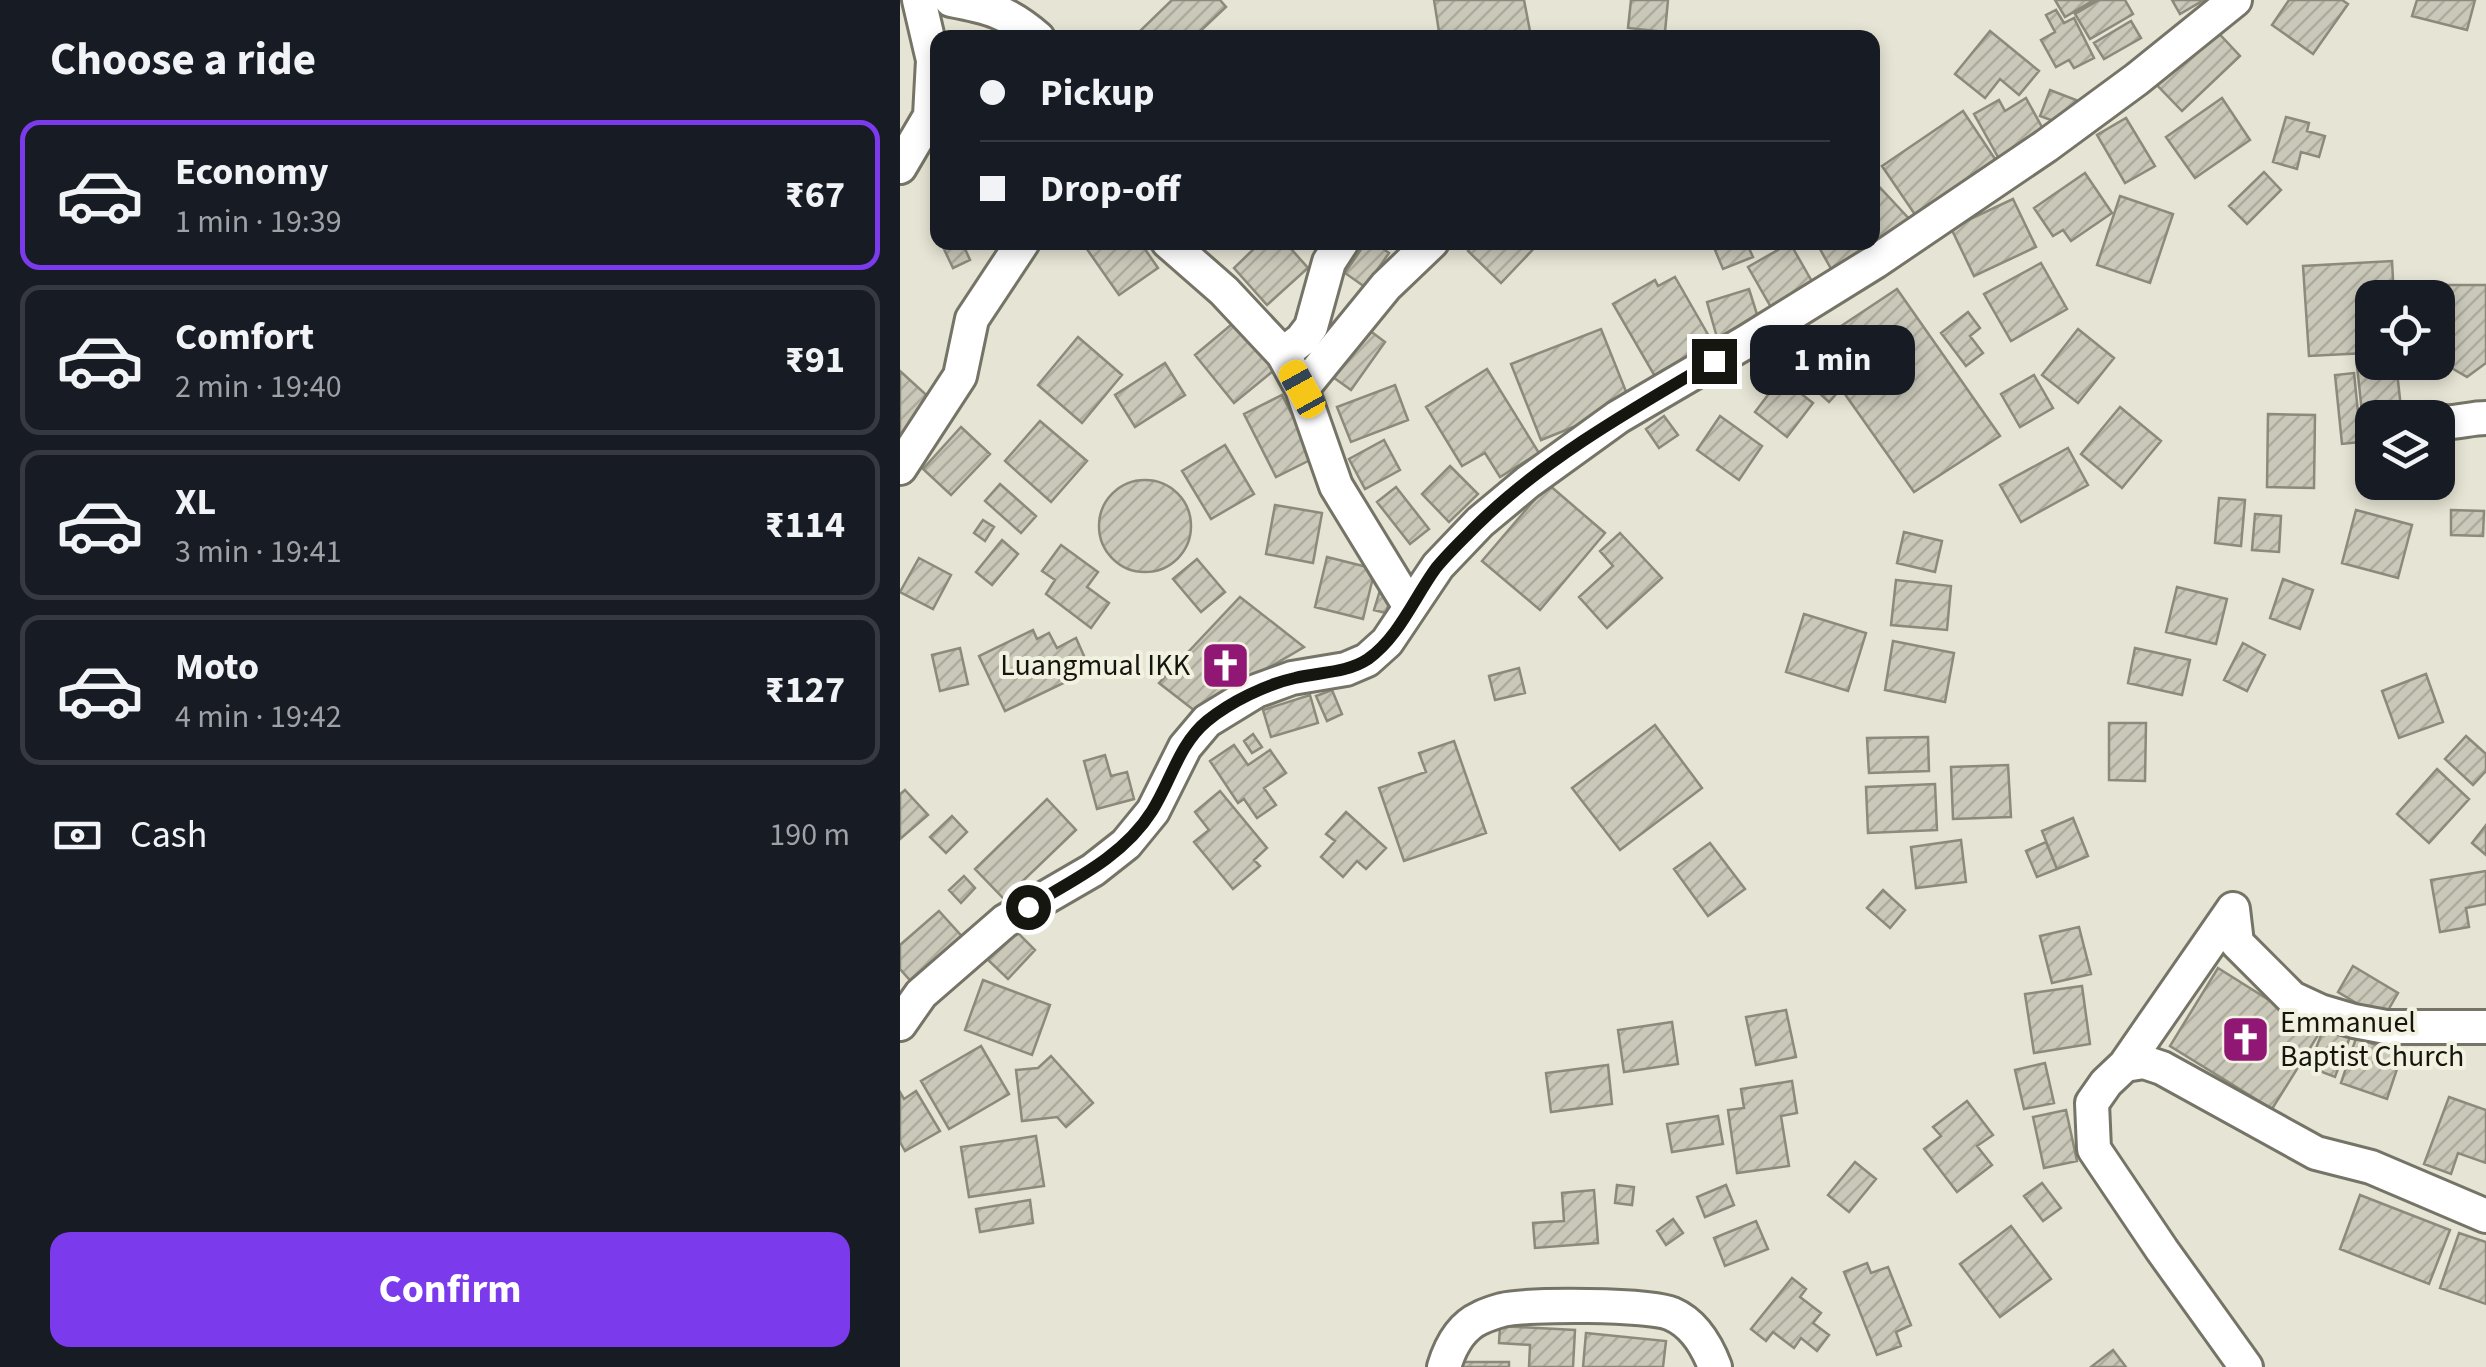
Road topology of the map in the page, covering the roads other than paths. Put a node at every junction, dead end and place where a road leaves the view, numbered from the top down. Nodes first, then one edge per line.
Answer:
1 (919, 0) edge
2 (951, 0) edge
3 (1036, 0) edge
4 (2235, 0) edge
5 (1030, 30) edge
6 (1040, 30) edge
7 (930, 47) edge
8 (930, 116) edge
9 (900, 167) edge
10 (1018, 250) edge
11 (1177, 250) edge
12 (1336, 250) edge
13 (1424, 250) edge
14 (1282, 354) junction
15 (1302, 389) junction
16 (2486, 418) edge
17 (2455, 424) edge
18 (900, 468) edge
19 (1410, 608) junction
20 (900, 1024) edge
21 (2486, 1026) edge
22 (2125, 1065) junction
23 (2486, 1216) edge
24 (1444, 1367) edge
25 (1715, 1367) edge
26 (2246, 1367) edge

1 - 7 street
2 - 5 street
3 - 6 street
4 - 19 street
8 - 9 street
10 - 18 street
11 - 14 street
12 - 14 street
13 - 15 street
14 - 15 street
15 - 19 street
16 - 17 street
19 - 20 street
21 - 22 street
22 - 23 street
22 - 26 street
24 - 25 street

